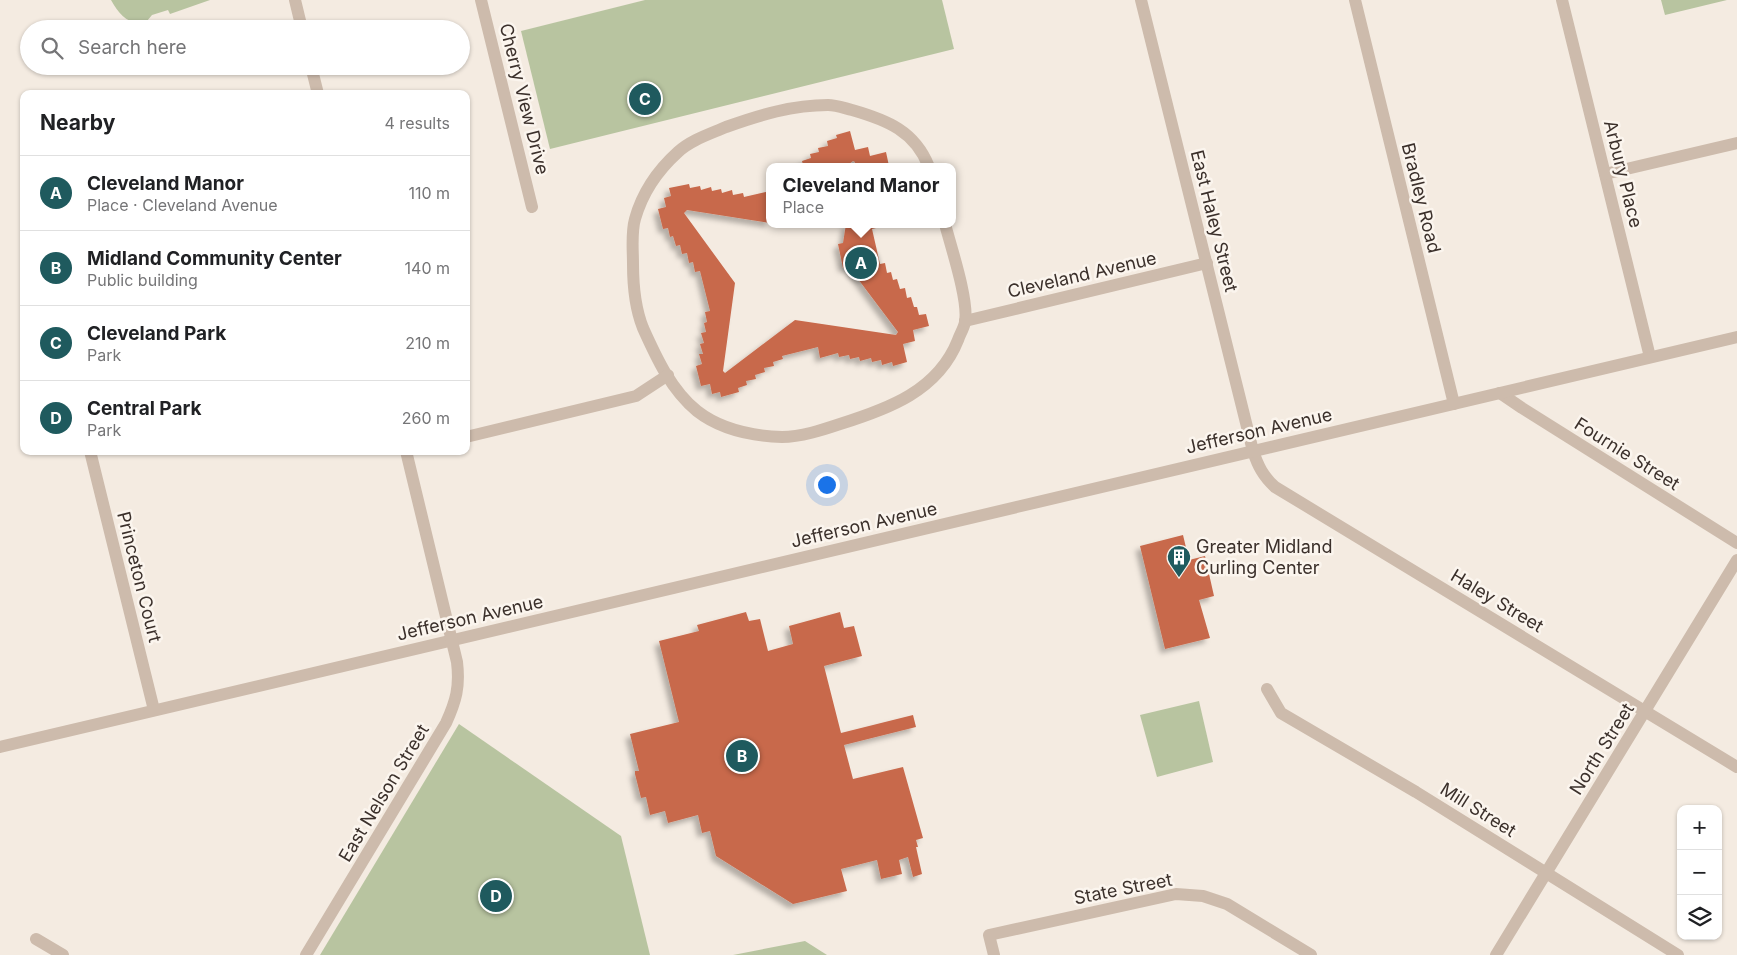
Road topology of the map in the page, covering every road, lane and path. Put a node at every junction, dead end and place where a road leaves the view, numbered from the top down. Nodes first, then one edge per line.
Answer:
1 (295, 0) edge
2 (481, 0) edge
3 (1141, 0) edge
4 (1355, 0) edge
5 (1562, 0) edge
6 (300, 20) edge
7 (313, 75) edge
8 (317, 90) edge
9 (1737, 143) edge
10 (927, 163) edge
11 (1605, 174) junction
12 (532, 207) dead end
13 (946, 228) edge
14 (1207, 263) junction
15 (965, 321) junction
16 (1737, 337) edge
17 (1650, 357) junction
18 (668, 375) junction
19 (1500, 393) junction
20 (1454, 404) junction
21 (470, 436) edge
22 (1252, 451) junction
23 (91, 455) edge
24 (408, 455) edge
25 (1737, 543) edge
26 (1737, 560) edge
27 (452, 640) junction
28 (1267, 689) dead end
29 (154, 710) junction
30 (1646, 712) junction
31 (0, 747) edge
32 (1737, 767) edge
33 (1546, 874) junction
34 (36, 939) dead end
35 (63, 955) edge
36 (306, 955) edge
37 (994, 955) edge
38 (1311, 955) edge
39 (1496, 955) edge
40 (1678, 955) edge

1 - 6 street
2 - 12 street, Cherry View Drive
3 - 14 street, East Haley Street
4 - 20 street, Bradley Road
5 - 11 street, Arbury Place
7 - 8 street
9 - 11 street
10 - 18 street
11 - 17 street, Arbury Place
13 - 15 street
14 - 15 street, Cleveland Avenue
14 - 22 street, East Haley Street
15 - 18 street
16 - 17 street, Jefferson Avenue
17 - 19 street, Jefferson Avenue
18 - 21 street
19 - 20 street, Jefferson Avenue
19 - 25 street, Fournie Street
20 - 22 street, Jefferson Avenue
22 - 27 street, Jefferson Avenue
22 - 30 street, Haley Street
23 - 29 street, Princeton Court
24 - 27 street, East Nelson Street
26 - 30 street, North Street
27 - 29 street, Jefferson Avenue
27 - 36 street, East Nelson Street
28 - 33 street, Mill Street
29 - 31 street, Jefferson Avenue
30 - 32 street, Haley Street
30 - 33 street, North Street
33 - 39 street, North Street
33 - 40 street, Mill Street
34 - 35 street
37 - 38 street, State Street

